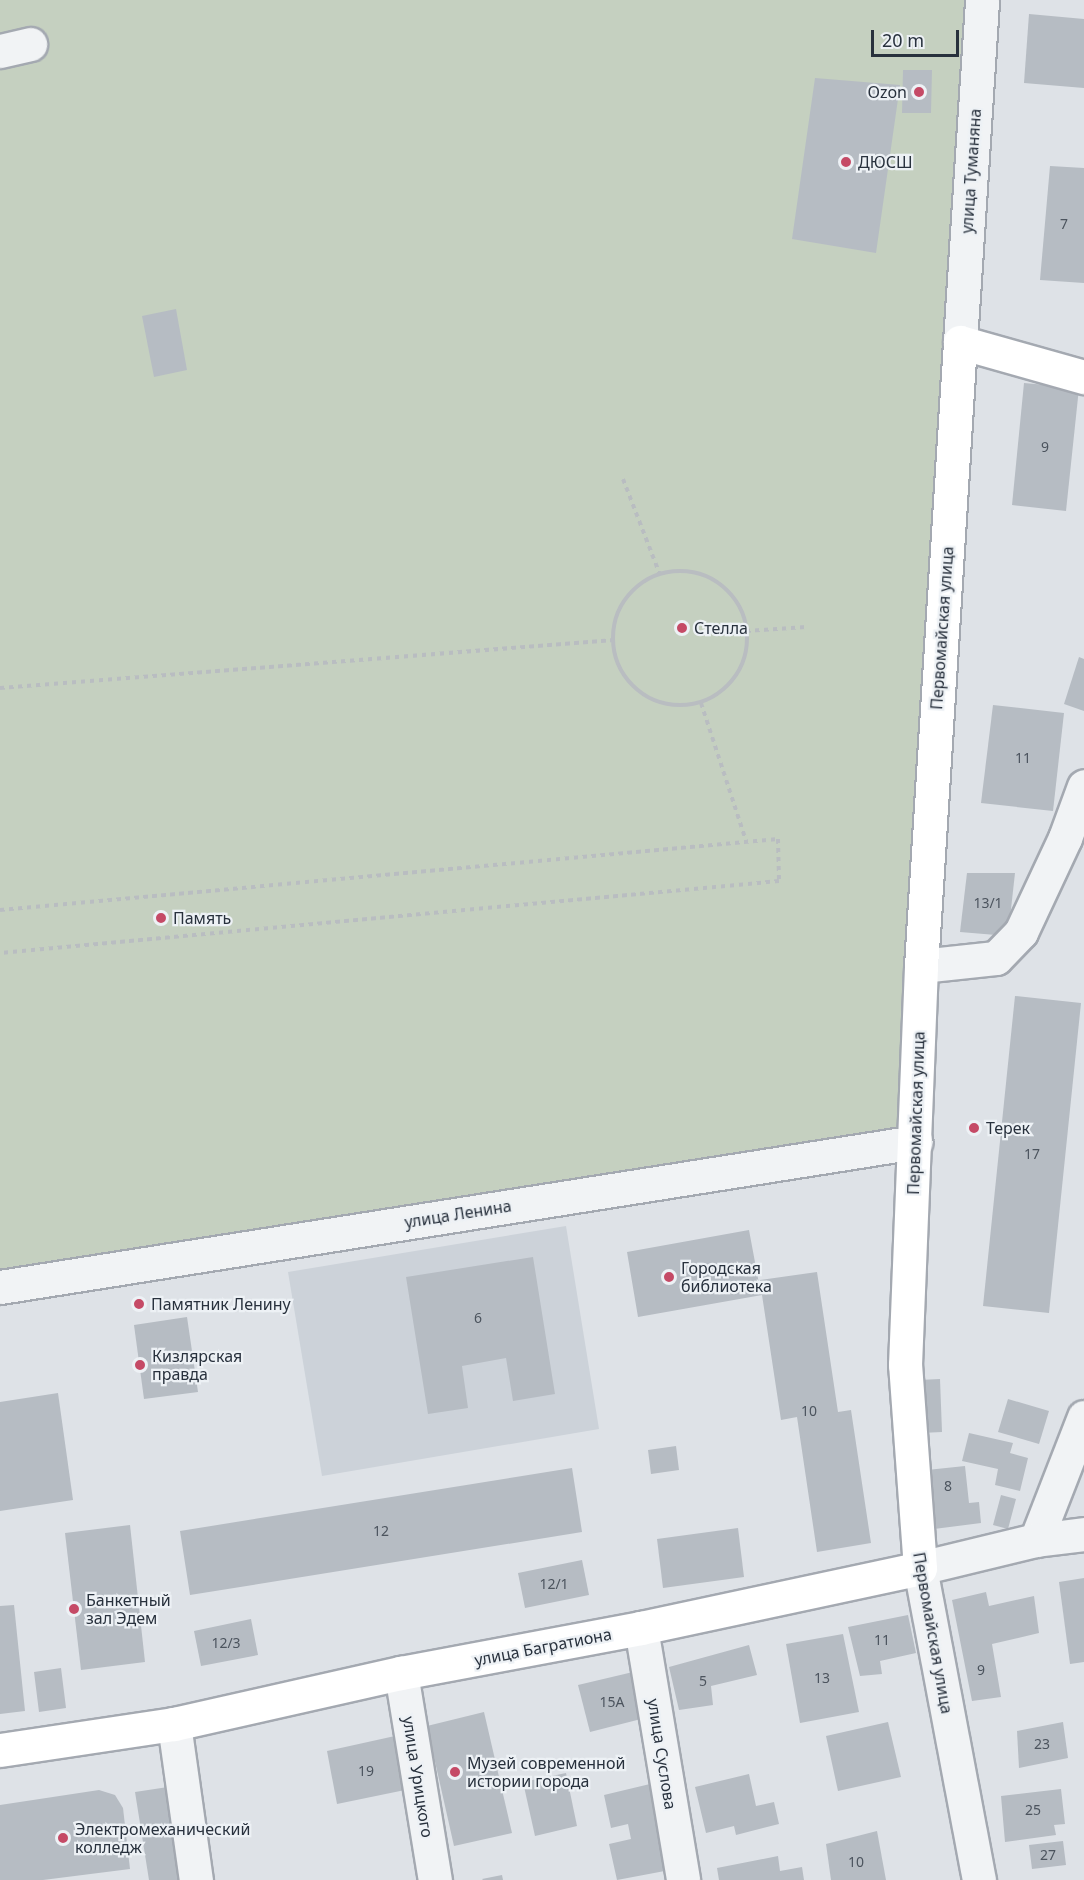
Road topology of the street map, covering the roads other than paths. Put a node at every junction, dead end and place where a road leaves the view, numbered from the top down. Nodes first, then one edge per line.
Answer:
1 (982, 0) edge
2 (960, 342) junction
3 (1084, 377) edge
4 (1084, 786) edge
5 (921, 966) junction
6 (916, 1142) junction
7 (0, 1287) edge
8 (1084, 1417) edge
9 (1084, 1534) edge
10 (1036, 1540) junction
11 (920, 1568) junction
12 (642, 1628) junction
13 (401, 1674) junction
14 (174, 1724) junction
15 (0, 1750) edge
16 (196, 1880) edge
17 (435, 1880) edge
18 (683, 1880) edge
19 (979, 1880) edge

1 - 2 street, улица Туманяна
2 - 3 main road
2 - 5 main road, Первомайская улица
4 - 5 street
5 - 6 main road, Первомайская улица
6 - 7 street, улица Ленина
6 - 11 main road, Первомайская улица
8 - 10 street
9 - 10 street, улица Багратиона
10 - 11 street, улица Багратиона
11 - 12 main road, улица Багратиона
11 - 19 street, Первомайская улица
12 - 13 main road, улица Багратиона
12 - 18 street, улица Суслова
13 - 14 main road, улица Багратиона
13 - 17 street, улица Урицкого
14 - 15 main road, улица Багратиона
14 - 16 street

